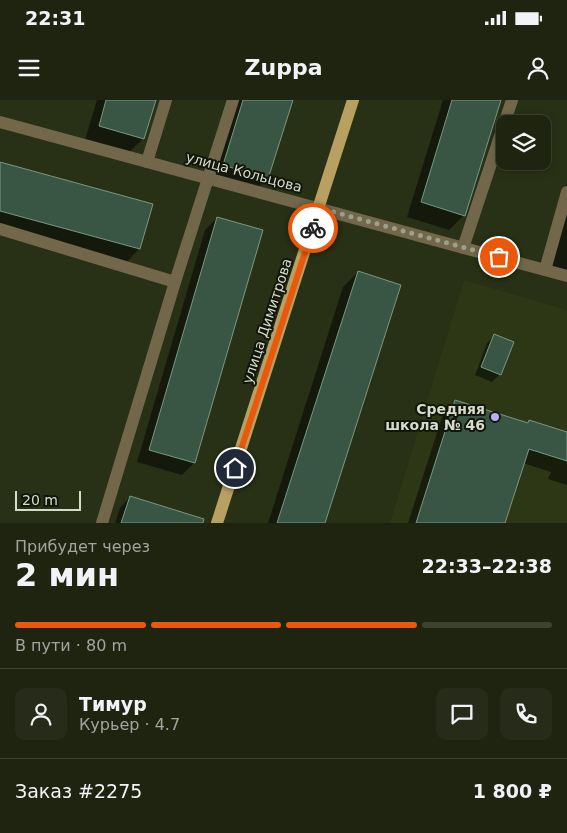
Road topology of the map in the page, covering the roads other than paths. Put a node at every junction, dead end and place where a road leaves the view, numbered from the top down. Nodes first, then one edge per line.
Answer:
1 (166, 100) edge
2 (233, 100) edge
3 (354, 100) edge
4 (512, 100) edge
5 (0, 122) edge
6 (147, 162) junction
7 (209, 178) junction
8 (567, 192) edge
9 (319, 208) junction
10 (0, 229) edge
11 (463, 248) junction
12 (545, 270) junction
13 (567, 276) edge
14 (175, 282) junction
15 (102, 523) edge
16 (217, 523) edge

1 - 6 street
2 - 7 street
3 - 9 main road, улица Димитрова
4 - 11 street
5 - 6 street, улица Кольцова
6 - 7 street, улица Кольцова
7 - 9 street, улица Кольцова
7 - 14 street
8 - 12 street
9 - 11 street, улица Кольцова
9 - 16 main road, улица Димитрова
10 - 14 street
11 - 12 street, улица Кольцова
12 - 13 street, улица Кольцова
14 - 15 street

